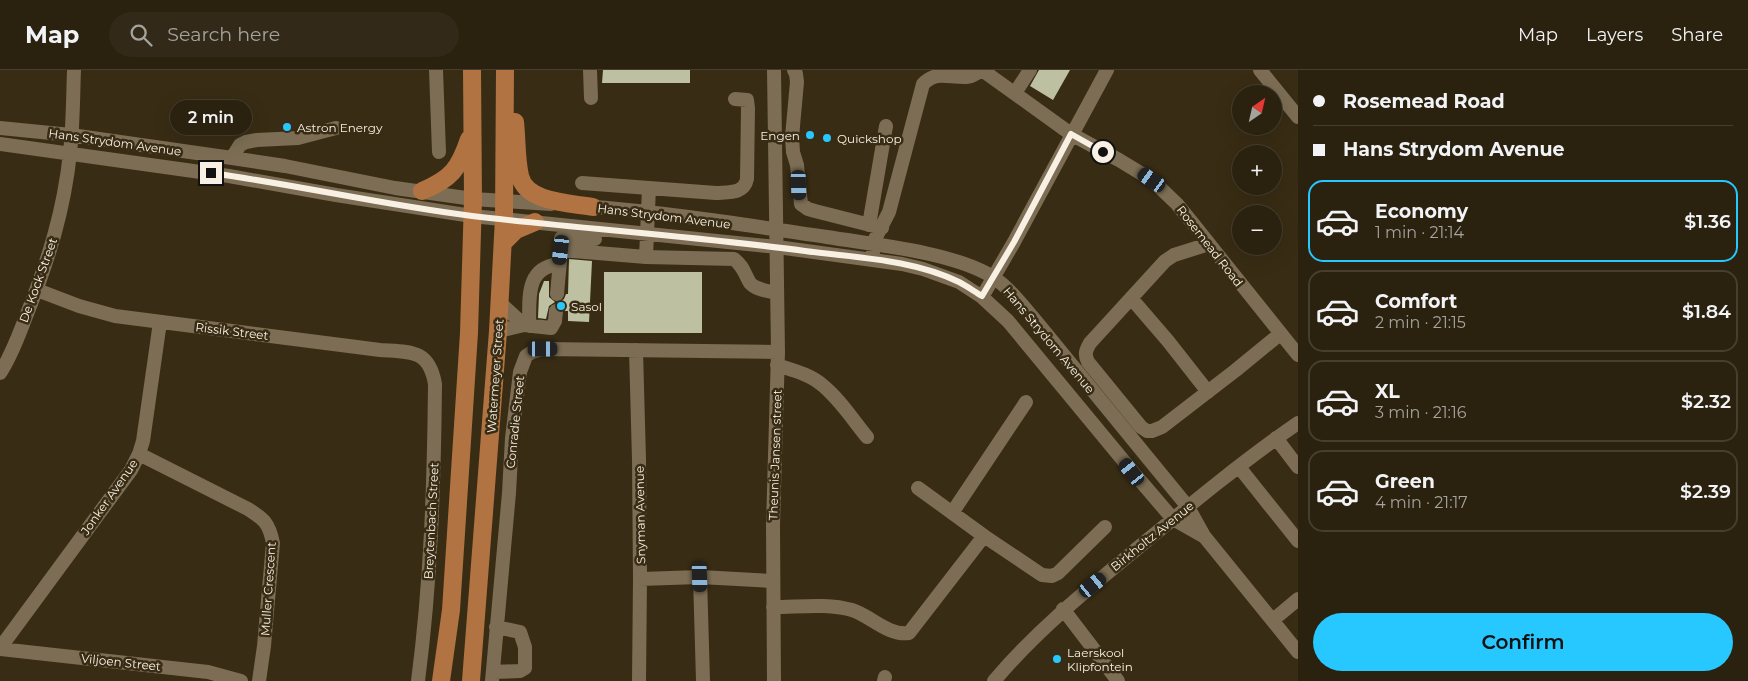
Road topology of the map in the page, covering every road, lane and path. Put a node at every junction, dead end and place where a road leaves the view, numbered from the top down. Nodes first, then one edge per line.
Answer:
1 (74, 70) edge
2 (436, 70) edge
3 (472, 70) edge
4 (505, 70) edge
5 (590, 70) edge
6 (774, 70) edge
7 (794, 70) edge
8 (982, 70) edge
9 (1030, 70) edge
10 (1107, 70) edge
11 (1260, 70) edge
12 (1015, 93) junction
13 (591, 98) dead end
14 (735, 99) dead end
15 (774, 108) junction
16 (794, 108) junction
17 (1298, 117) edge
18 (886, 126) dead end
19 (0, 128) edge
20 (336, 128) dead end
21 (472, 129) junction
22 (1071, 134) junction
23 (71, 135) junction
24 (0, 144) edge
25 (439, 152) dead end
26 (793, 152) junction
27 (774, 153) junction
28 (70, 154) junction
29 (232, 158) junction
30 (582, 183) dead end
31 (646, 188) junction
32 (422, 191) junction
33 (473, 207) junction
34 (593, 207) junction
35 (617, 209) junction
36 (504, 210) junction
37 (649, 212) junction
38 (535, 222) junction
39 (875, 226) junction
40 (775, 230) junction
41 (648, 233) junction
42 (561, 237) junction
43 (595, 240) junction
44 (503, 243) junction
45 (873, 244) junction
46 (1209, 244) junction
47 (777, 247) junction
48 (646, 257) junction
49 (872, 260) junction
50 (559, 264) junction
51 (994, 278) junction
52 (37, 290) junction
53 (777, 293) junction
54 (557, 294) dead end
55 (982, 296) junction
56 (1131, 298) junction
57 (500, 303) junction
58 (556, 311) dead end
59 (160, 322) junction
60 (526, 326) junction
61 (498, 331) junction
62 (1280, 334) junction
63 (636, 350) junction
64 (1298, 356) edge
65 (778, 359) junction
66 (428, 363) joint
67 (0, 373) edge
68 (1208, 392) junction
69 (1026, 402) dead end
70 (1298, 423) edge
71 (867, 438) dead end
72 (1276, 438) junction
73 (139, 454) junction
74 (1239, 467) junction
75 (1298, 467) edge
76 (918, 488) dead end
77 (1158, 502) junction
78 (1188, 506) junction
79 (952, 513) junction
80 (1173, 519) junction
81 (1105, 527) dead end
82 (984, 536) junction
83 (1204, 536) junction
84 (1151, 537) junction
85 (1298, 541) edge
86 (700, 577) junction
87 (640, 579) junction
88 (773, 582) junction
89 (1298, 599) edge
90 (773, 607) junction
91 (1063, 609) junction
92 (1273, 620) junction
93 (496, 627) junction
94 (0, 648) edge
95 (1298, 652) edge
96 (492, 677) edge
97 (241, 681) edge
98 (259, 681) edge
99 (418, 681) edge
100 (441, 681) edge
101 (471, 681) edge
102 (639, 681) edge
103 (703, 681) edge
104 (774, 681) edge
105 (994, 681) edge
106 (1118, 681) edge

1 - 23 street, De Kock Street
2 - 25 street
3 - 21 main road
4 - 34 main road
4 - 36 main road, Watermeyer Street
5 - 13 street
6 - 15 street, Theunis Jansen street
7 - 16 street
8 - 12 street, Rosemead Road
8 - 39 street
9 - 12 street
10 - 22 street
11 - 17 street
12 - 22 street, Rosemead Road
14 - 31 street
15 - 16 street
15 - 27 street, Theunis Jansen street
16 - 26 street
18 - 39 street
19 - 23 street, Hans Strydom Avenue
20 - 29 street
21 - 32 main road
21 - 33 main road
22 - 46 street, Rosemead Road
22 - 51 street
23 - 28 street, De Kock Street
23 - 29 street, Hans Strydom Avenue
24 - 28 street, Hans Strydom Avenue
26 - 27 street
26 - 39 street
27 - 40 street, Theunis Jansen street
28 - 33 street, Hans Strydom Avenue
28 - 52 street, De Kock Street
29 - 32 street, Hans Strydom Avenue
30 - 31 street
31 - 35 street
31 - 37 street
32 - 33 street, Hans Strydom Avenue
33 - 36 street, Hans Strydom Avenue
33 - 100 main road
34 - 35 street, Hans Strydom Avenue
34 - 36 street, Hans Strydom Avenue
35 - 37 street, Hans Strydom Avenue
36 - 38 street, Hans Strydom Avenue
36 - 44 main road, Watermeyer Street
37 - 40 street, Hans Strydom Avenue
37 - 41 street
38 - 42 street, Hans Strydom Avenue
38 - 44 main road
39 - 45 street
40 - 45 street, Hans Strydom Avenue
40 - 47 street, Theunis Jansen street
41 - 43 street, Hans Strydom Avenue
41 - 47 street, Hans Strydom Avenue
41 - 48 street
42 - 43 street, Hans Strydom Avenue
42 - 43 street
42 - 50 street
43 - 48 street
44 - 57 main road, Watermeyer Street
45 - 49 street
45 - 51 street, Hans Strydom Avenue
46 - 56 street
46 - 62 street, Rosemead Road
47 - 49 street, Hans Strydom Avenue
47 - 53 street, Theunis Jansen street
48 - 53 street
49 - 55 street, Hans Strydom Avenue
50 - 54 street
50 - 60 street
51 - 55 street
51 - 78 street, Hans Strydom Avenue
52 - 59 street, Rissik Street
52 - 67 street, De Kock Street
53 - 65 street, Theunis Jansen street
55 - 77 street, Hans Strydom Avenue
56 - 68 street
56 - 68 street
57 - 60 street
57 - 61 main road, Watermeyer Street
58 - 60 street
59 - 66 street, Rissik Street
59 - 73 street, Jonker Avenue
60 - 61 street
61 - 101 main road, Watermeyer Street
62 - 64 street, Rosemead Road
62 - 68 street
63 - 65 street, Conradie Street
63 - 87 street, Snyman Avenue
63 - 93 street, Conradie Street
65 - 71 street, Conradie Street
65 - 88 street, Theunis Jansen street
66 - 99 street, Breytenbach Street
69 - 79 street
70 - 72 street, Birkholtz Avenue
72 - 74 street, Birkholtz Avenue
72 - 75 street
73 - 94 street, Jonker Avenue
73 - 98 street, Muller Crescent
74 - 78 street, Birkholtz Avenue
74 - 85 street
76 - 79 street
77 - 80 street, Hans Strydom Avenue
77 - 84 street
78 - 80 street, Birkholtz Avenue
78 - 83 street, Hans Strydom Avenue
79 - 82 street
80 - 83 street, Hans Strydom Avenue
80 - 84 street, Birkholtz Avenue
81 - 82 street
82 - 90 street
83 - 92 street, Hans Strydom Avenue
84 - 91 street, Birkholtz Avenue
86 - 87 street
86 - 88 street
86 - 103 street
87 - 102 street, Snyman Avenue
88 - 90 street, Theunis Jansen street
89 - 92 street
90 - 104 street, Theunis Jansen street
91 - 105 street, Birkholtz Avenue
91 - 106 street
92 - 95 street, Hans Strydom Avenue
93 - 96 street, Conradie Street
93 - 96 street
94 - 97 street, Viljoen Street

